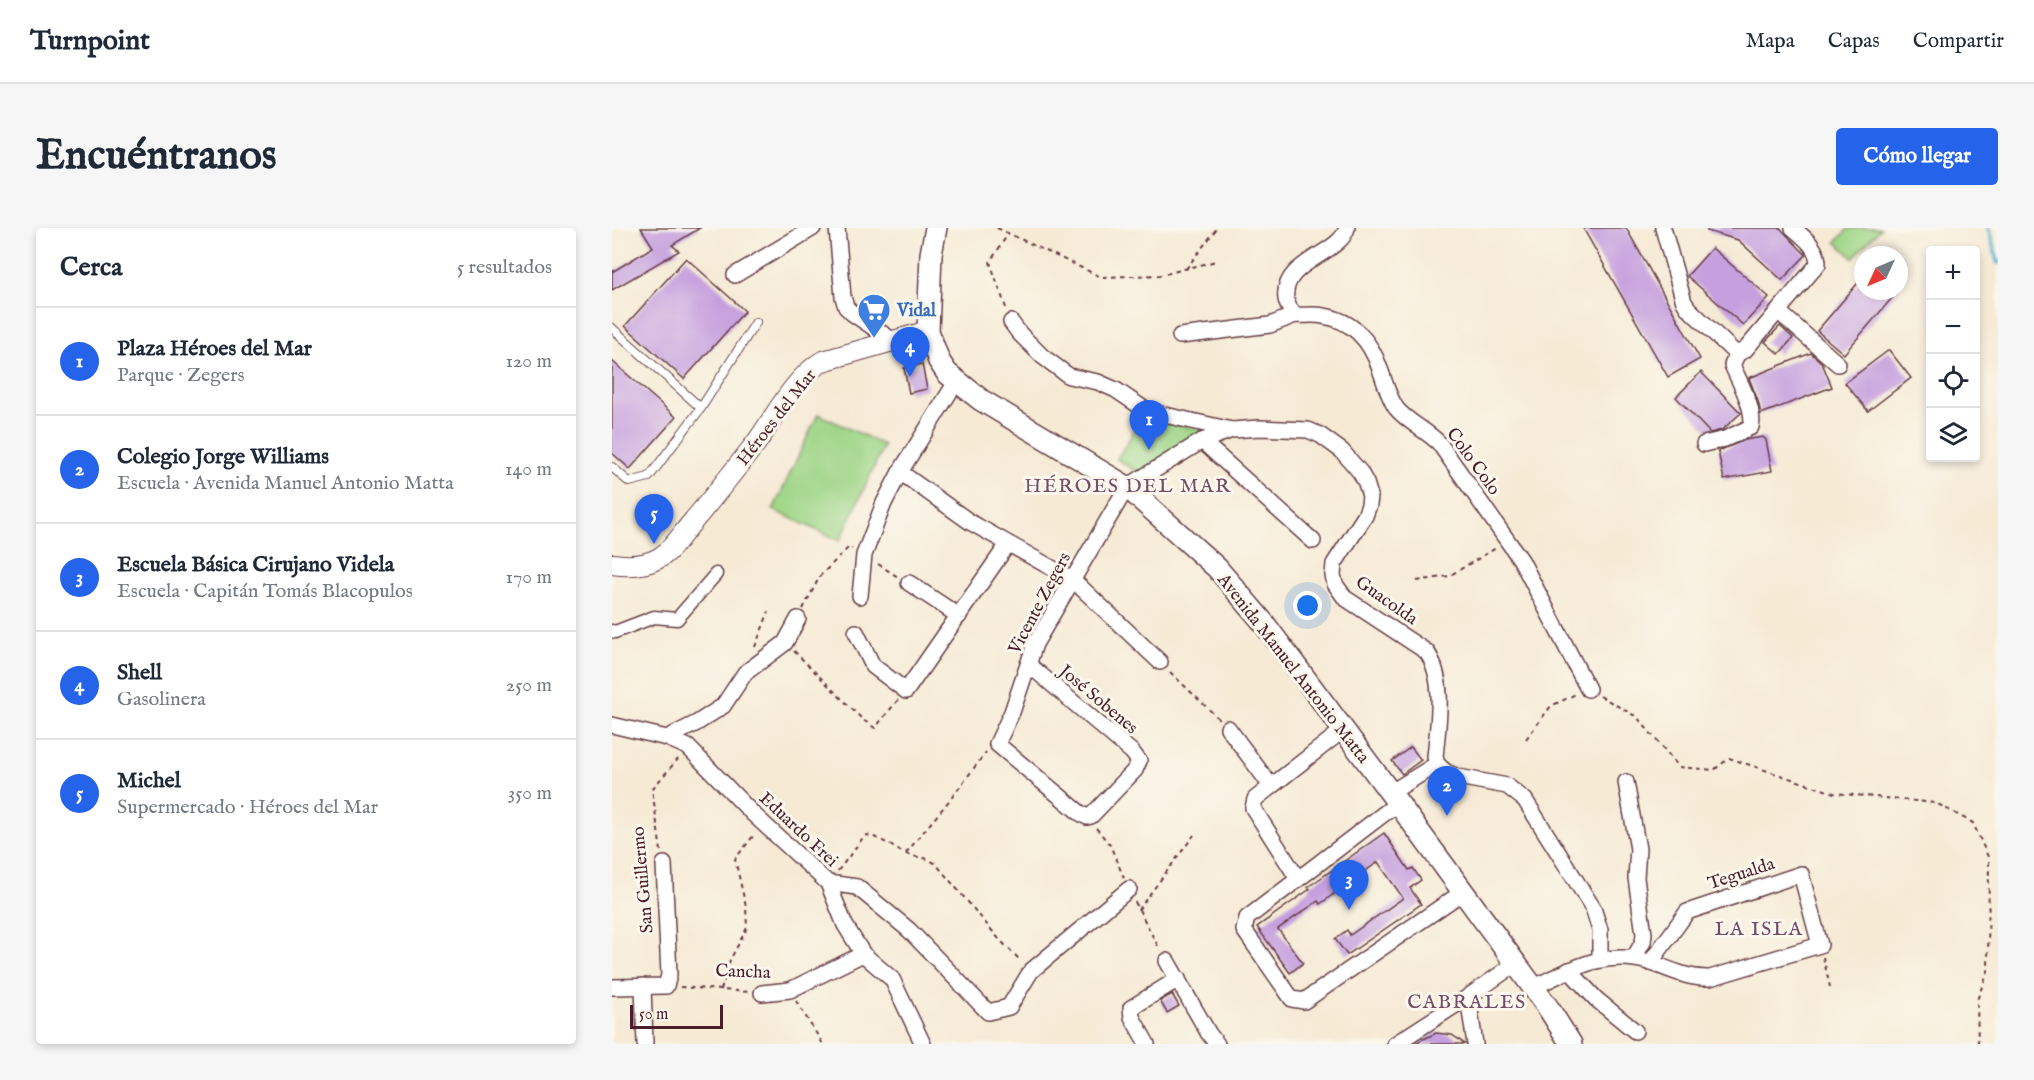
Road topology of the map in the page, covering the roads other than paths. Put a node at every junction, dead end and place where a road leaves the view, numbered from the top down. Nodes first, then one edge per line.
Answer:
1 (813, 228) edge
2 (837, 228) edge
3 (936, 228) edge
4 (1347, 228) edge
5 (1663, 228) edge
6 (1793, 228) edge
7 (735, 275) dead end
8 (1779, 312) junction
9 (1295, 315) junction
10 (756, 322) dead end
11 (1011, 322) road end
12 (612, 328) edge
13 (928, 331) junction
14 (1180, 336) dead end
15 (892, 340) junction
16 (1738, 353) junction
17 (1838, 364) dead end
18 (956, 382) junction
19 (701, 408) junction
20 (1232, 430) junction
21 (1202, 441) junction
22 (1704, 444) dead end
23 (612, 467) edge
24 (900, 472) junction
25 (1127, 487) junction
26 (1313, 541) dead end
27 (1008, 544) junction
28 (612, 564) edge
29 (716, 574) dead end
30 (1073, 580) junction
31 (909, 583) road end
32 (860, 596) dead end
33 (959, 616) junction
34 (798, 619) road end
35 (612, 631) edge
36 (856, 633) dead end
37 (1160, 662) road end
38 (1028, 664) junction
39 (1588, 689) road end
40 (612, 725) edge
41 (1228, 728) road end
42 (1343, 730) junction
43 (667, 738) junction
44 (1437, 764) junction
45 (1626, 782) dead end
46 (1271, 786) junction
47 (1394, 798) junction
48 (1087, 817) joint
49 (664, 864) road end
50 (1298, 879) junction
51 (828, 883) junction
52 (1129, 889) road end
53 (1463, 892) junction
54 (863, 954) junction
55 (1600, 958) junction
56 (1634, 958) junction
57 (1167, 961) road end
58 (1650, 963) junction
59 (1515, 964) junction
60 (1569, 970) junction
61 (1178, 979) junction
62 (643, 986) junction
63 (612, 987) edge
64 (1532, 988) junction
65 (762, 993) road end
66 (1468, 998) junction
67 (1635, 1031) dead end
68 (1572, 1042) edge
69 (645, 1044) edge
70 (923, 1044) edge
71 (1148, 1044) edge
72 (1217, 1044) edge
73 (1395, 1044) edge
74 (1475, 1044) edge

1 - 7 street
2 - 15 street
3 - 13 main road, Avenida Manuel Antonio Matta
4 - 9 street
5 - 16 street
6 - 8 street
8 - 16 street
8 - 17 street
9 - 14 street
9 - 39 street, Colo Colo
10 - 19 lane
11 - 20 street, Guacolda
12 - 19 lane
13 - 15 street, Héroes del Mar
13 - 18 main road, Avenida Manuel Antonio Matta
15 - 28 street, Héroes del Mar
16 - 22 street
18 - 24 street
18 - 25 main road, Avenida Manuel Antonio Matta
19 - 23 lane
20 - 21 street, Guacolda
20 - 44 street, Guacolda
21 - 25 street, Guacolda
21 - 26 street
24 - 27 street
24 - 32 street
25 - 30 street, Vicente Zegers
25 - 42 main road, Avenida Manuel Antonio Matta
27 - 30 street
27 - 33 street
29 - 35 street
30 - 37 street
30 - 38 street, Vicente Zegers
31 - 33 street
33 - 36 street
34 - 43 street
38 - 48 street, Vicente Zegers
38 - 48 street, José Sobenes
40 - 43 street, Eduardo Frei
41 - 46 street
42 - 46 street
42 - 47 main road, Avenida Manuel Antonio Matta
43 - 51 street, Eduardo Frei
44 - 47 street
44 - 55 street
45 - 56 street
46 - 50 street
47 - 50 street
47 - 53 main road, Avenida Manuel Antonio Matta
49 - 62 street, San Guillermo
50 - 53 street
51 - 52 street, Eduardo Frei
51 - 54 street
53 - 59 main road, Avenida Manuel Antonio Matta
54 - 65 street, Cancha
54 - 70 street
55 - 56 street
55 - 60 street
56 - 58 street
57 - 61 street
58 - 58 street, Tegualda
59 - 64 main road, Avenida Manuel Antonio Matta
59 - 66 street
60 - 64 street
60 - 67 street
61 - 71 street
61 - 72 street
62 - 63 street
62 - 69 street
64 - 68 main road, Avenida Manuel Antonio Matta
66 - 73 street
66 - 74 street

